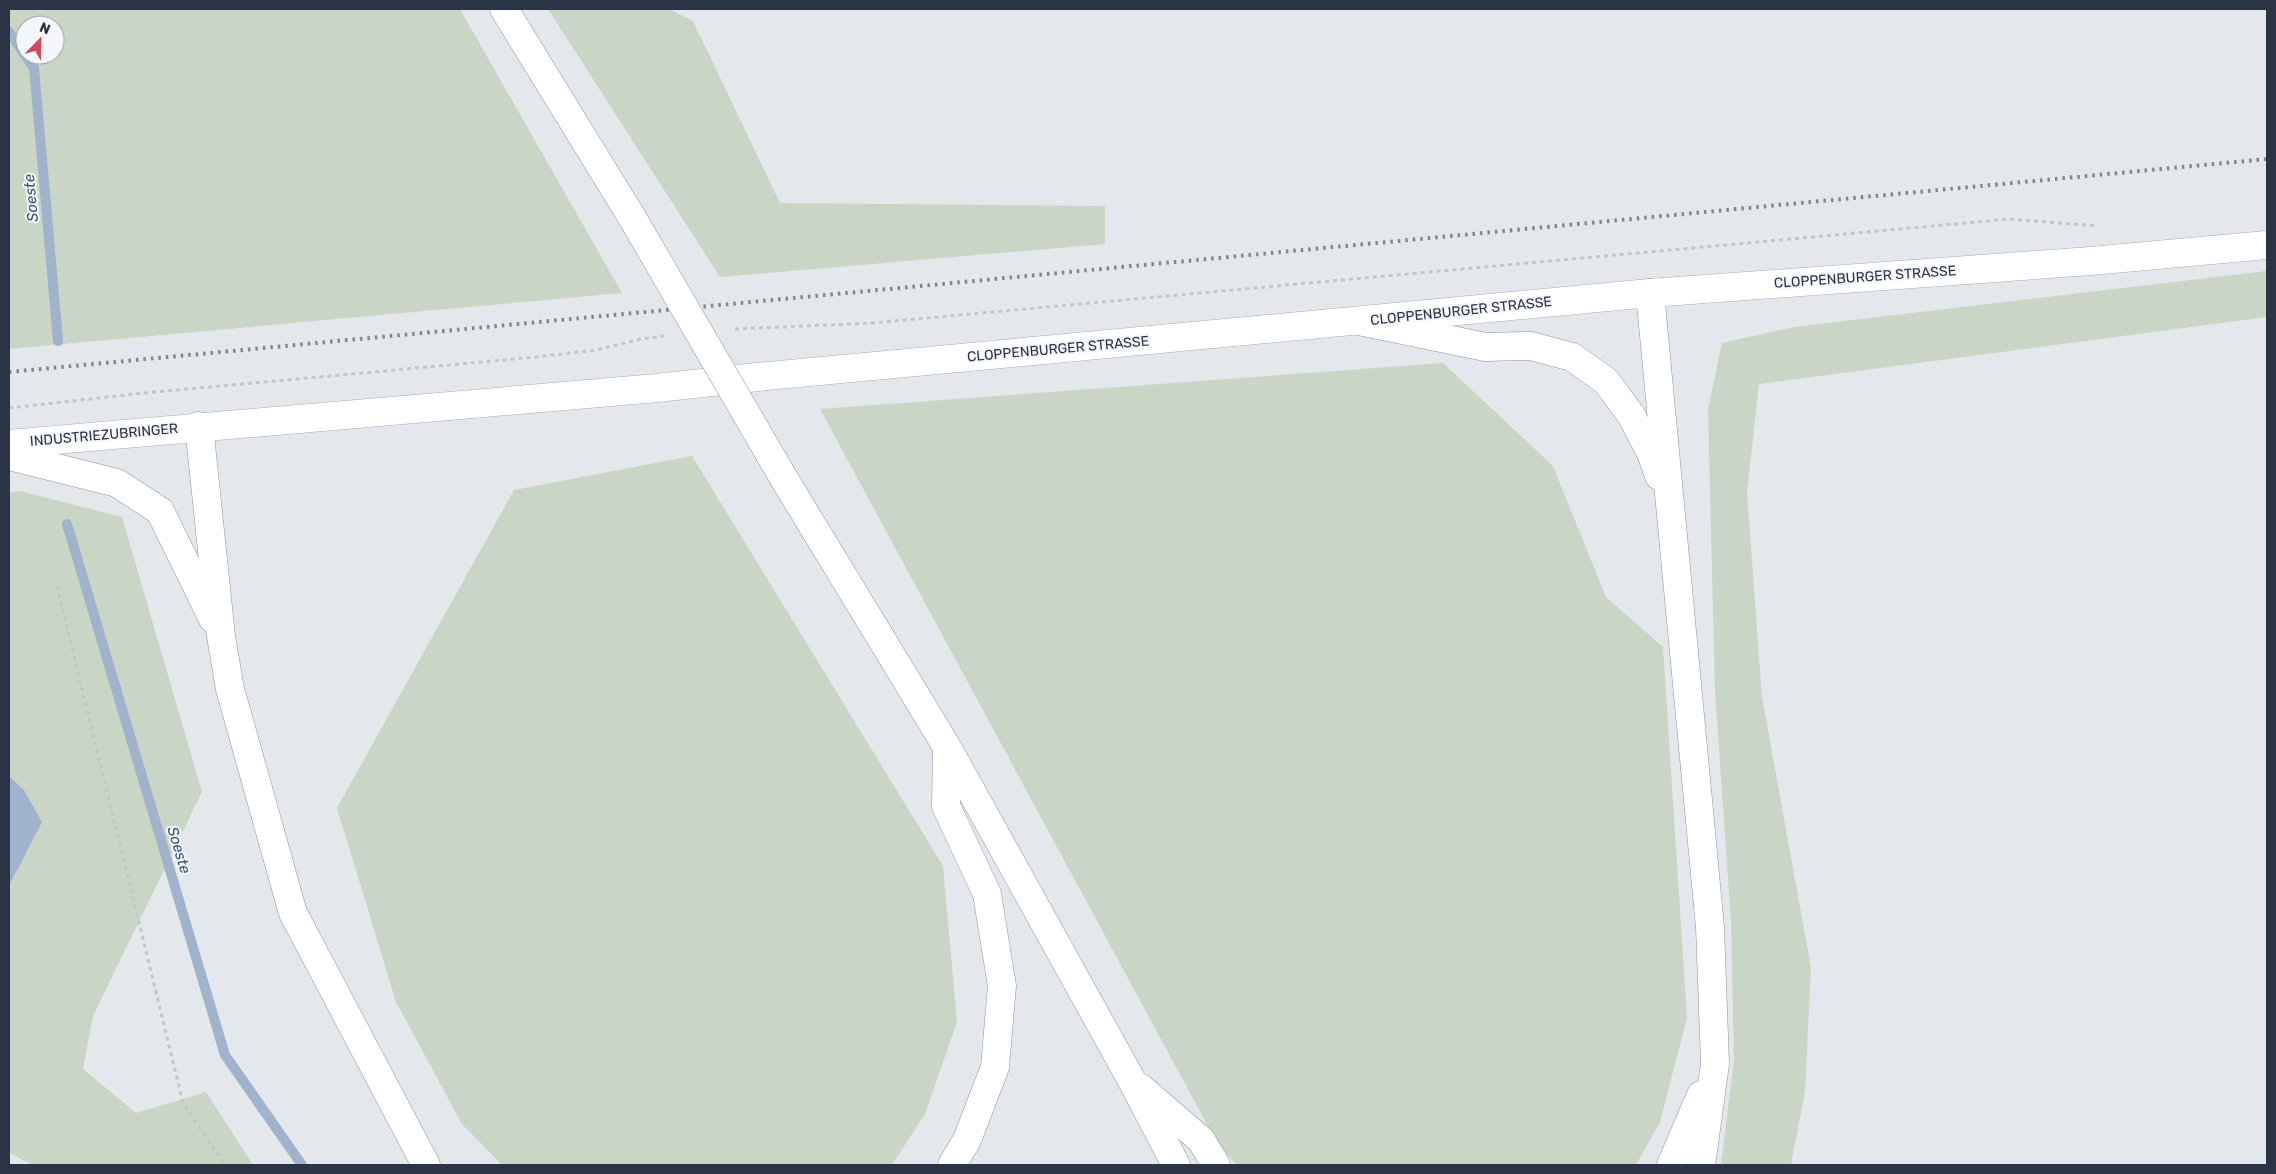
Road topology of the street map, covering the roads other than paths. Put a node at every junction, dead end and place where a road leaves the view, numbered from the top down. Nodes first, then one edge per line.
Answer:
1 (504, 9) edge
2 (2267, 245) edge
3 (1650, 293) junction
4 (1359, 321) junction
5 (199, 426) junction
6 (9, 444) edge
7 (9, 456) edge
8 (1670, 506) junction
9 (221, 636) junction
10 (947, 747) junction
11 (1715, 1064) junction
12 (1131, 1078) junction
13 (426, 1165) edge
14 (952, 1165) edge
15 (1176, 1165) edge
16 (1216, 1165) edge
17 (1671, 1165) edge
18 (1701, 1165) edge

1 - 10 main road, bridge
2 - 3 main road, CLOPPENBURGER STRASSE
3 - 4 main road, CLOPPENBURGER STRASSE
3 - 8 main road
4 - 5 main road, CLOPPENBURGER STRASSE
4 - 8 main road
5 - 6 main road, INDUSTRIEZUBRINGER
5 - 9 main road
7 - 9 main road
8 - 11 main road
9 - 13 main road
10 - 12 main road
10 - 14 main road
11 - 17 main road
11 - 18 main road
12 - 15 main road
12 - 16 main road

